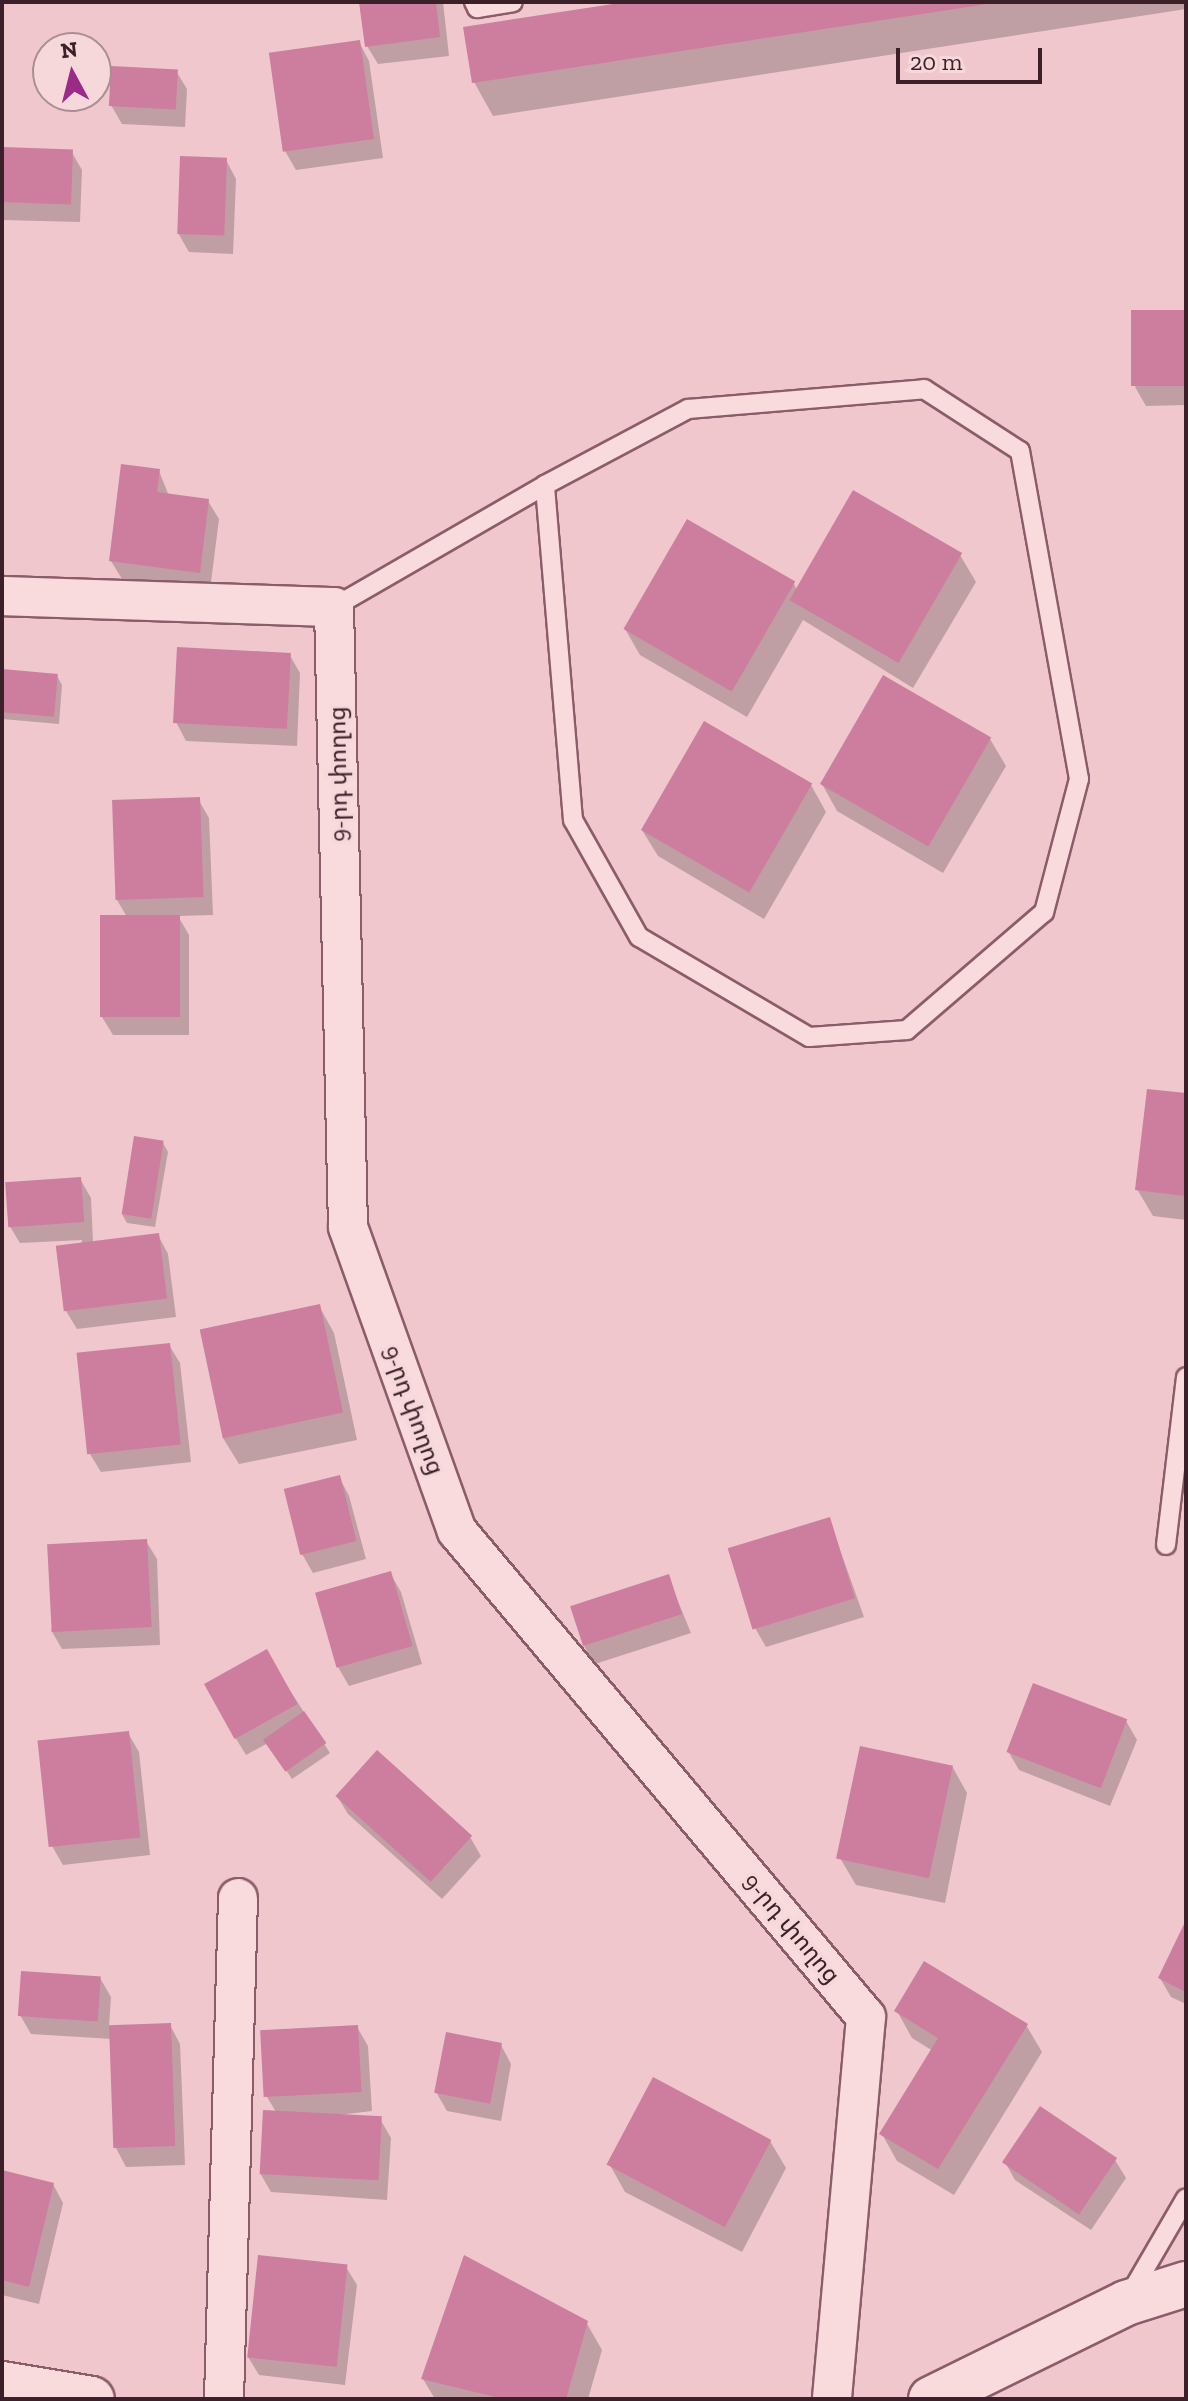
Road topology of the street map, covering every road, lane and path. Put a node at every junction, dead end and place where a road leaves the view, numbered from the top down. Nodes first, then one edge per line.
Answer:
1 (474, 2) edge
2 (513, 2) edge
3 (545, 485) junction
4 (2, 596) edge
5 (334, 607) junction
6 (1186, 1377) edge
7 (1166, 1545) dead end
8 (238, 1898) dead end
9 (1186, 2198) edge
10 (1186, 2284) edge
11 (1126, 2303) junction
12 (2, 2384) edge
13 (92, 2399) edge
14 (224, 2399) edge
15 (832, 2399) edge
16 (931, 2399) edge

1 - 2 lane
3 - 3 lane
3 - 5 lane
4 - 5 street
5 - 15 street, 9-րդ փողոց
6 - 7 lane
8 - 14 street
9 - 11 lane
10 - 11 main road
11 - 16 main road
12 - 13 main road

